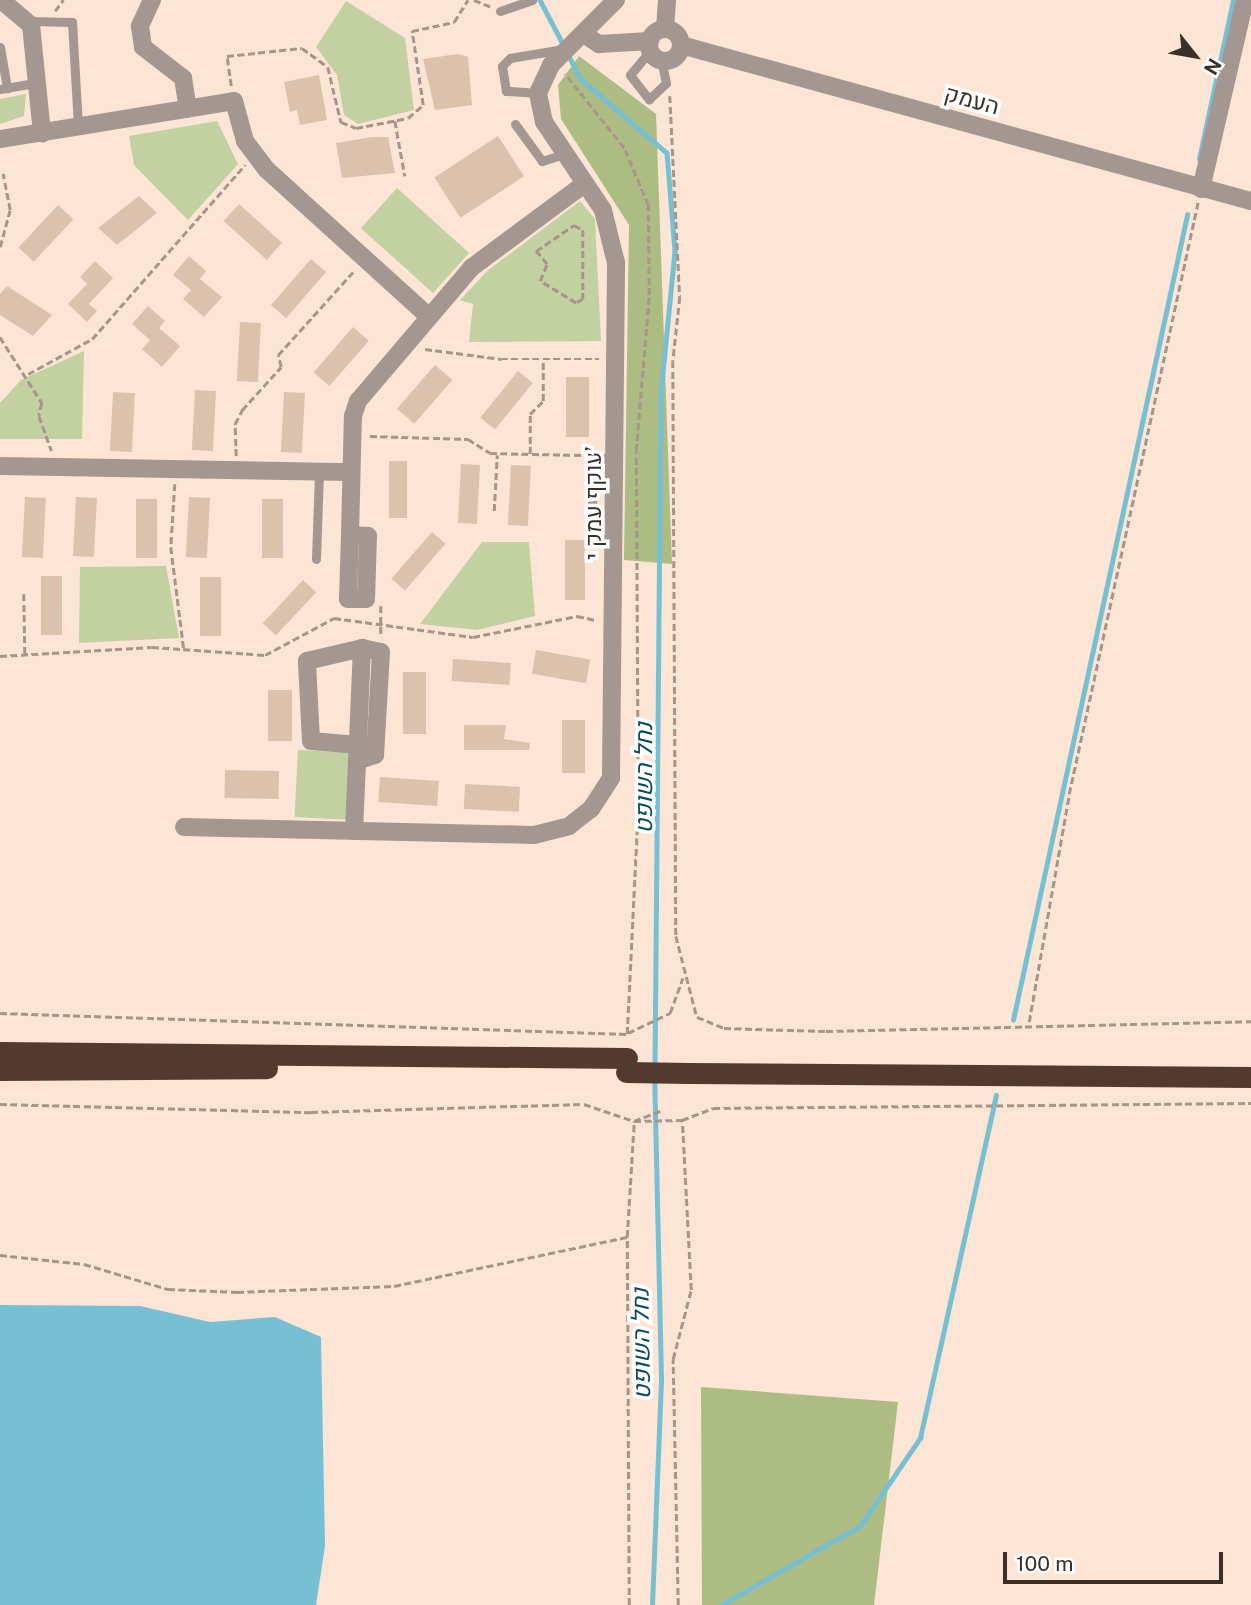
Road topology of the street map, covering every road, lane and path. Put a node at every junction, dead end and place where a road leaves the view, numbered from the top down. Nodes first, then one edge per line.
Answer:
1 (1, 0) edge
2 (152, 0) edge
3 (468, 0) edge
4 (474, 0) edge
5 (532, 0) edge
6 (616, 0) edge
7 (667, 0) edge
8 (1245, 0) edge
9 (500, 11) joint
10 (29, 21) junction
11 (665, 29) junction
12 (585, 35) junction
13 (681, 45) junction
14 (0, 47) edge
15 (657, 53) junction
16 (563, 54) junction
17 (38, 82) junction
18 (4, 88) edge
19 (538, 93) junction
20 (234, 102) junction
21 (188, 109) junction
22 (395, 121) junction
23 (515, 124) dead end
24 (78, 127) junction
25 (42, 132) junction
26 (0, 139) edge
27 (563, 154) junction
28 (254, 155) junction
29 (3, 174) dead end
30 (405, 176) dead end
31 (584, 184) junction
32 (1201, 189) junction
33 (1251, 201) edge
34 (574, 225) joint
35 (0, 247) edge
36 (365, 259) junction
37 (429, 317) junction
38 (0, 337) edge
39 (404, 346) junction
40 (543, 359) junction
41 (615, 359) junction
42 (28, 374) junction
43 (352, 436) junction
44 (497, 453) junction
45 (530, 454) junction
46 (618, 457) junction
47 (0, 466) edge
48 (58, 467) junction
49 (175, 469) junction
50 (236, 470) junction
51 (319, 471) junction
52 (351, 472) junction
53 (592, 507) dead end
54 (494, 511) dead end
55 (349, 535) dead end
56 (316, 559) dead end
57 (24, 594) dead end
58 (616, 623) junction
59 (184, 650) junction
60 (25, 654) junction
61 (0, 656) edge
62 (358, 753) junction
63 (184, 827) dead end
64 (354, 831) junction
65 (683, 978) junction
66 (0, 1013) edge
67 (1251, 1021) edge
68 (1029, 1022) junction
69 (627, 1034) junction
70 (0, 1052) edge
71 (1251, 1063) edge
72 (627, 1065) junction
73 (689, 1066) junction
74 (0, 1070) edge
75 (1251, 1077) edge
76 (1251, 1103) edge
77 (0, 1104) edge
78 (660, 1111) dead end
79 (634, 1121) junction
80 (682, 1121) junction
81 (627, 1237) junction
82 (0, 1255) edge
83 (629, 1605) edge
84 (678, 1605) edge

1 - 10 street
2 - 21 street
3 - 22 path
4 - 9 path
5 - 9 lane
6 - 12 street
7 - 11 street
8 - 32 street
10 - 17 street
10 - 24 lane
11 - 13 street, העמק
11 - 15 street
12 - 15 street
12 - 16 street
13 - 15 street
13 - 32 street, העמק
14 - 18 lane
15 - 15 lane
15 - 65 path
16 - 19 street
16 - 19 lane
16 - 69 path
17 - 18 lane
17 - 25 street
19 - 27 street, עוקף עמק י’
20 - 21 street
20 - 22 path
20 - 28 street
21 - 24 street
22 - 30 path
23 - 27 lane
24 - 25 street
25 - 26 street
27 - 31 street, עוקף עמק י’
28 - 36 street
28 - 42 path
29 - 35 path
31 - 37 street
31 - 41 street, עוקף עמק י’
32 - 33 street, העמק
32 - 68 path
34 - 34 path
36 - 37 street
36 - 50 path
37 - 39 street
38 - 42 path
39 - 40 path
39 - 43 street
40 - 41 path
40 - 45 path
41 - 46 street, עוקף עמק י’
42 - 48 path
43 - 44 path
43 - 52 street
44 - 45 path
44 - 54 path
45 - 46 path
46 - 53 lane
46 - 58 street, עוקף עמק י’
47 - 48 street
48 - 49 street
49 - 50 street
49 - 59 path
50 - 51 street
51 - 52 street
51 - 56 lane
52 - 55 street
57 - 60 path
58 - 59 path
58 - 64 street, עוקף עמק י’
59 - 60 path
60 - 61 path
62 - 62 street
62 - 64 street
63 - 64 street, עוקף עמק י’
65 - 68 path
65 - 69 path
66 - 69 path
67 - 68 path
70 - 72 highway
71 - 73 highway
72 - 73 highway
72 - 74 highway
73 - 75 highway
76 - 80 path
77 - 79 path
78 - 79 path
79 - 80 path
79 - 81 path
80 - 84 path
81 - 82 path
81 - 83 path

